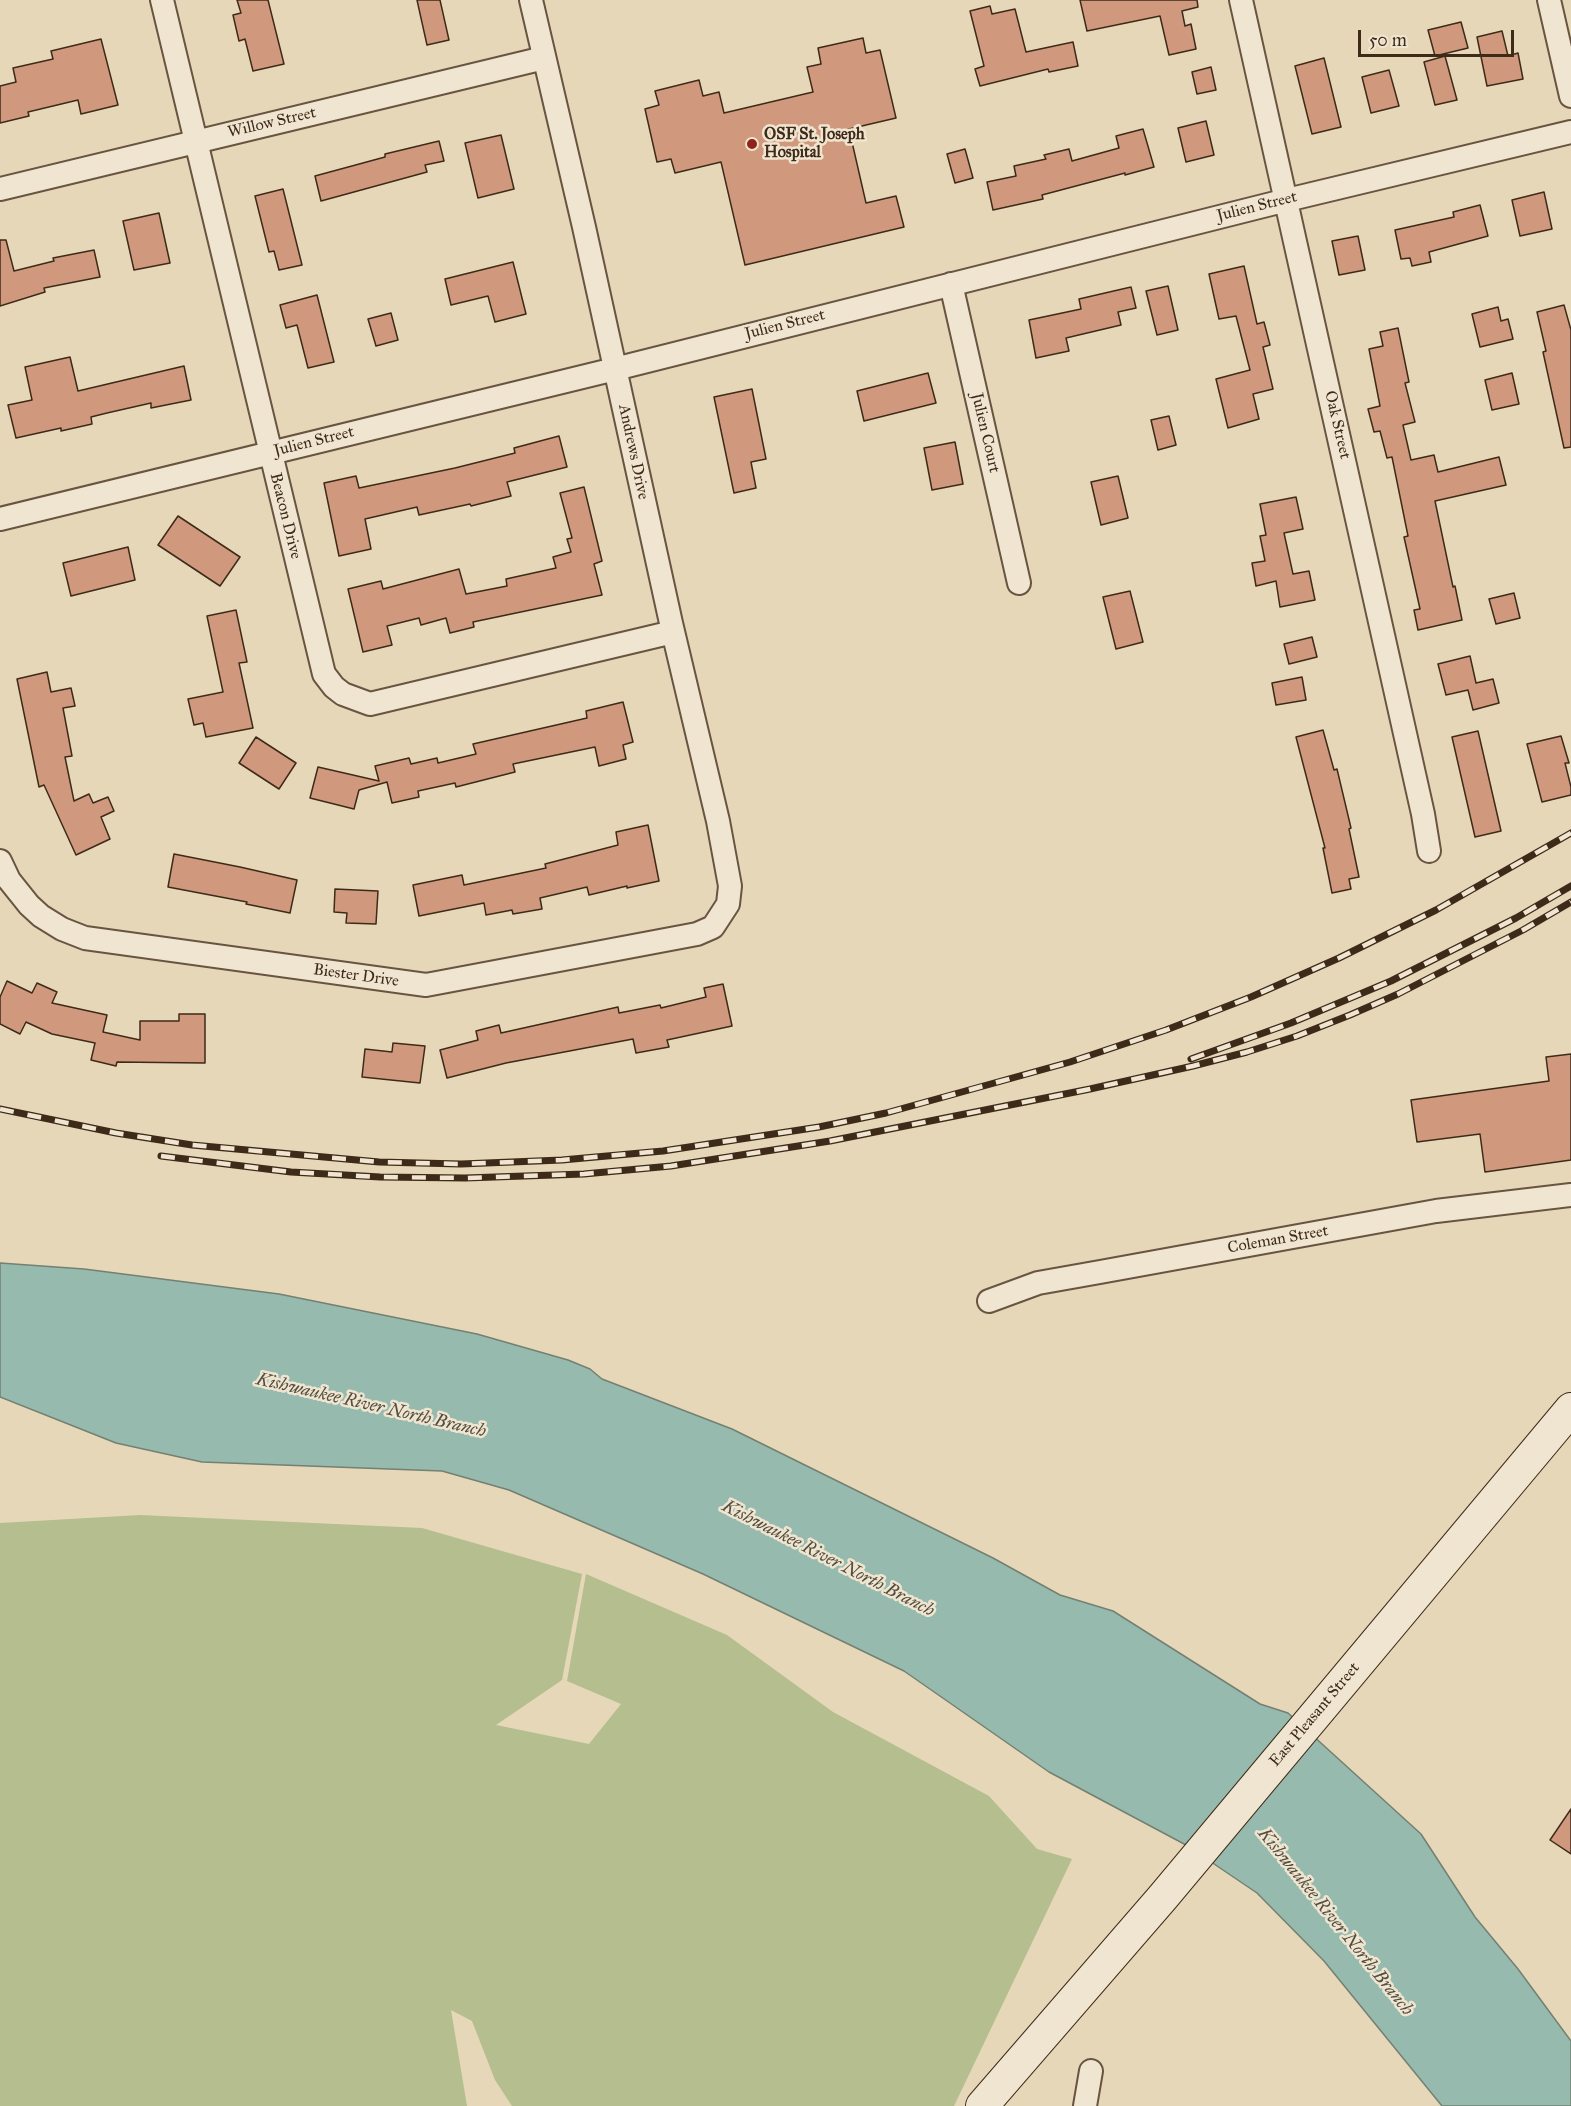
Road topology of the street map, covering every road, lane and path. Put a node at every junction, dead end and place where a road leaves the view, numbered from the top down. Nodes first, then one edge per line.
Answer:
1 (162, 0) edge
2 (531, 0) edge
3 (1241, 0) edge
4 (1549, 0) edge
5 (544, 58) junction
6 (1571, 96) edge
7 (1571, 132) edge
8 (195, 142) junction
9 (0, 189) edge
10 (1287, 200) junction
11 (951, 284) junction
12 (615, 369) junction
13 (269, 453) junction
14 (0, 519) edge
15 (1020, 583) dead end
16 (673, 632) junction
17 (1429, 851) dead end
18 (0, 861) edge
19 (728, 904) joint
20 (1571, 1195) edge
21 (989, 1301) dead end
22 (1571, 1409) edge
23 (1091, 2071) dead end
24 (982, 2106) edge
25 (1085, 2106) edge

1 - 8 street, Beacon Drive
2 - 5 street, Andrews Drive
3 - 10 street, Oak Street
4 - 6 street
5 - 8 street, Willow Street
5 - 12 street, Andrews Drive
7 - 10 street, Julien Street
8 - 9 street, Willow Street
8 - 13 street, Beacon Drive
10 - 11 street, Julien Street
10 - 17 street, Oak Street
11 - 12 street, Julien Street
11 - 15 street, Julien Court
12 - 13 street, Julien Street
12 - 16 street, Andrews Drive
13 - 14 street, Julien Street
13 - 16 street, Beacon Drive
16 - 19 street, Andrews Drive
18 - 19 street, Biester Drive
20 - 21 street, Coleman Street
22 - 24 main road, East Pleasant Street
23 - 25 street

